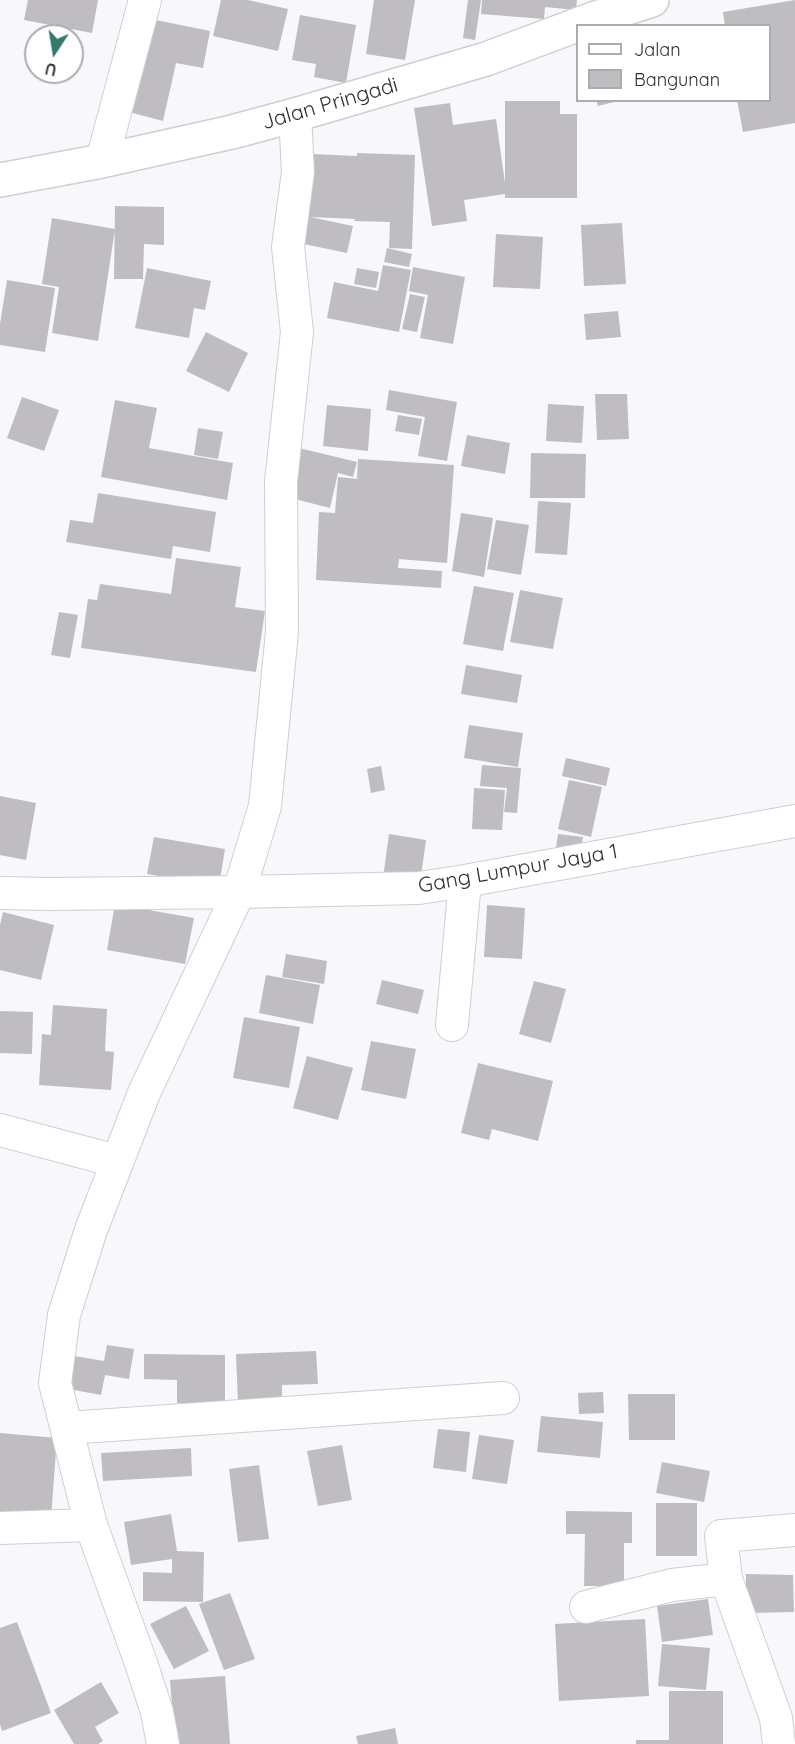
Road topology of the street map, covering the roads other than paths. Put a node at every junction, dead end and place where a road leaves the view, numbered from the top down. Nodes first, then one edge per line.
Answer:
1 (145, 0) edge
2 (652, 0) edge
3 (593, 10) edge
4 (295, 115) junction
5 (102, 161) junction
6 (0, 180) edge
7 (795, 821) edge
8 (465, 881) junction
9 (239, 892) junction
10 (0, 893) edge
11 (452, 1025) dead end
12 (0, 1130) edge
13 (116, 1161) junction
14 (503, 1398) dead end
15 (67, 1428) junction
16 (92, 1526) junction
17 (0, 1528) edge
18 (795, 1530) edge
19 (726, 1580) junction
20 (586, 1607) dead end
21 (163, 1744) edge
22 (779, 1744) edge

1 - 5 street
2 - 3 street, Jalan Pringadi
3 - 4 street, Jalan Pringadi
4 - 5 street, Jalan Pringadi
4 - 9 street
5 - 6 street, Jalan Pringadi
7 - 8 street, Gang Lumpur Jaya 1
8 - 9 street, Gang Lumpur Jaya 1
8 - 11 street
9 - 10 street, Gang Lumpur Jaya 1
9 - 13 street
12 - 13 street
13 - 15 street
14 - 15 street
15 - 16 street
16 - 17 street
16 - 21 street
18 - 19 street
19 - 20 street
19 - 22 street

